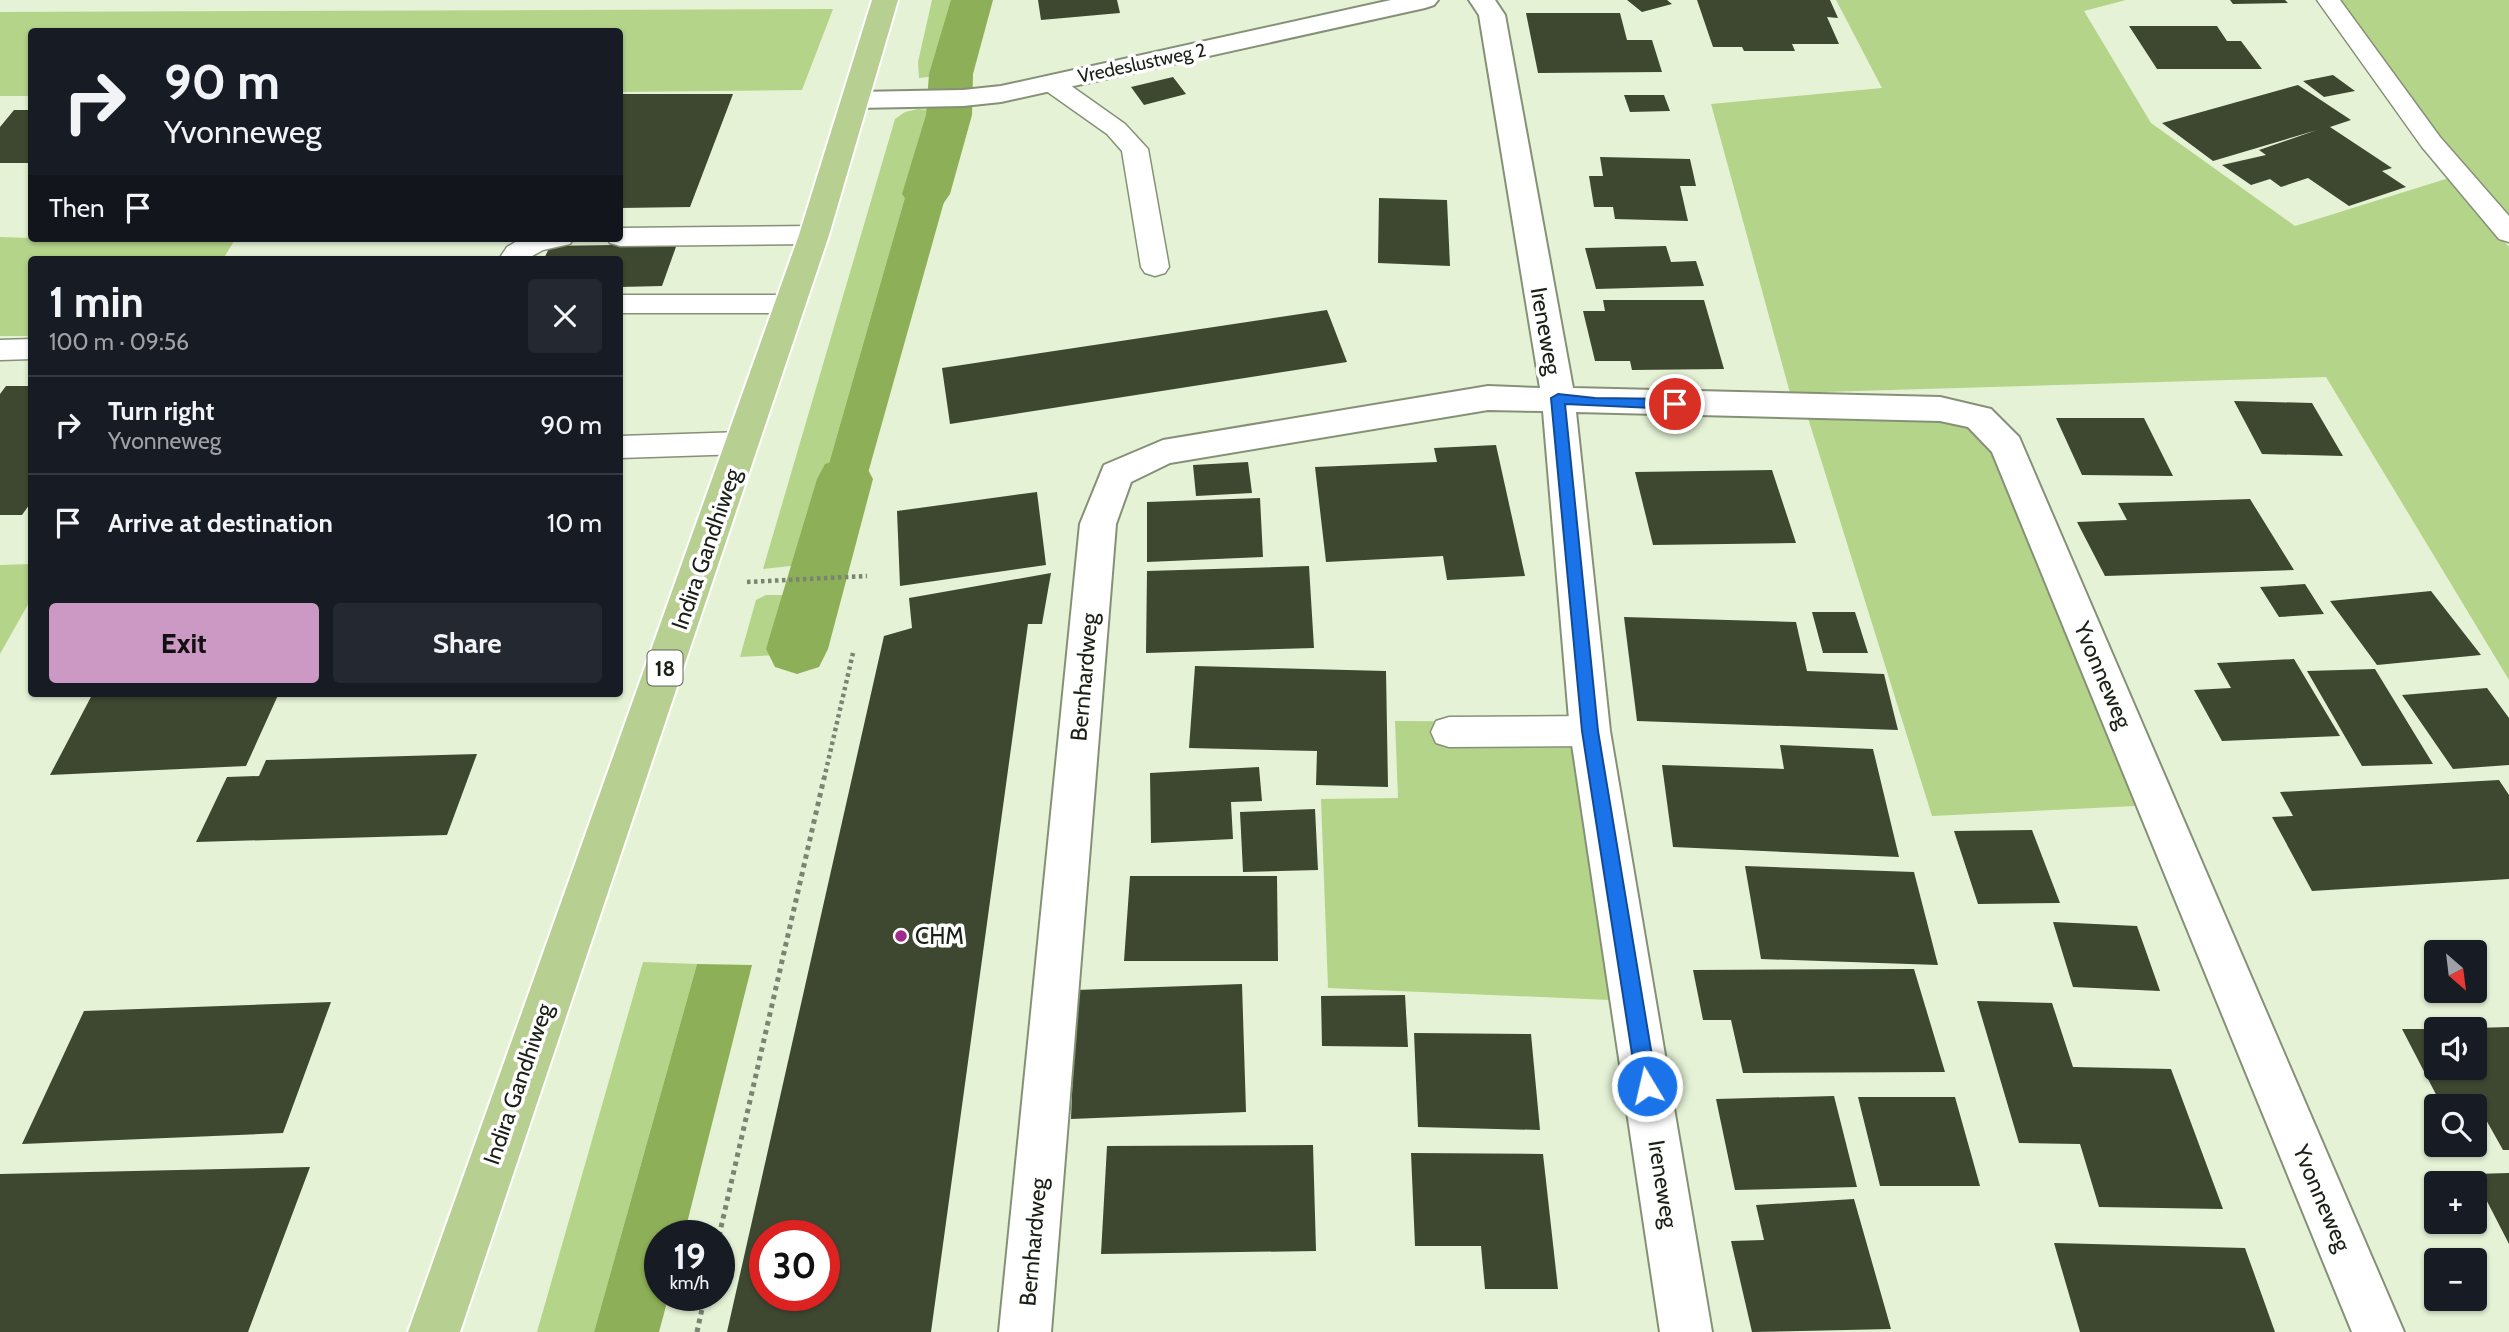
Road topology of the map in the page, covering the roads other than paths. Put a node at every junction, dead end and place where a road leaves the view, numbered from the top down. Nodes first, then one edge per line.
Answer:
1 (885, 0) edge
2 (1425, 0) edge
3 (1482, 0) edge
4 (2328, 0) edge
5 (1051, 83) junction
6 (856, 100) junction
7 (2509, 233) edge
8 (814, 235) junction
9 (623, 237) edge
10 (545, 242) edge
11 (514, 256) edge
12 (1155, 267) dead end
13 (623, 304) edge
14 (788, 304) junction
15 (28, 349) edge
16 (0, 350) edge
17 (1558, 398) junction
18 (741, 443) junction
19 (623, 447) edge
20 (1590, 731) junction
21 (1449, 732) dead end
22 (433, 1332) edge
23 (1025, 1332) edge
24 (1686, 1332) edge
25 (2378, 1332) edge

1 - 6 main road, Indira Gandhiweg / 18
2 - 5 street, Vredeslustweg 2
3 - 17 street, Ireneweg
4 - 7 lane
5 - 6 street, Vredeslustweg 2
5 - 12 lane
6 - 8 main road, Indira Gandhiweg / 18
8 - 9 lane
8 - 14 main road, Indira Gandhiweg / 18
10 - 11 lane
13 - 14 lane
14 - 18 main road, Indira Gandhiweg / 18
15 - 16 lane
17 - 20 street, Ireneweg
17 - 23 street, Bernhardweg
17 - 25 street, Yvonneweg
18 - 19 lane
18 - 22 main road, Indira Gandhiweg / 18
20 - 21 lane
20 - 24 street, Ireneweg

